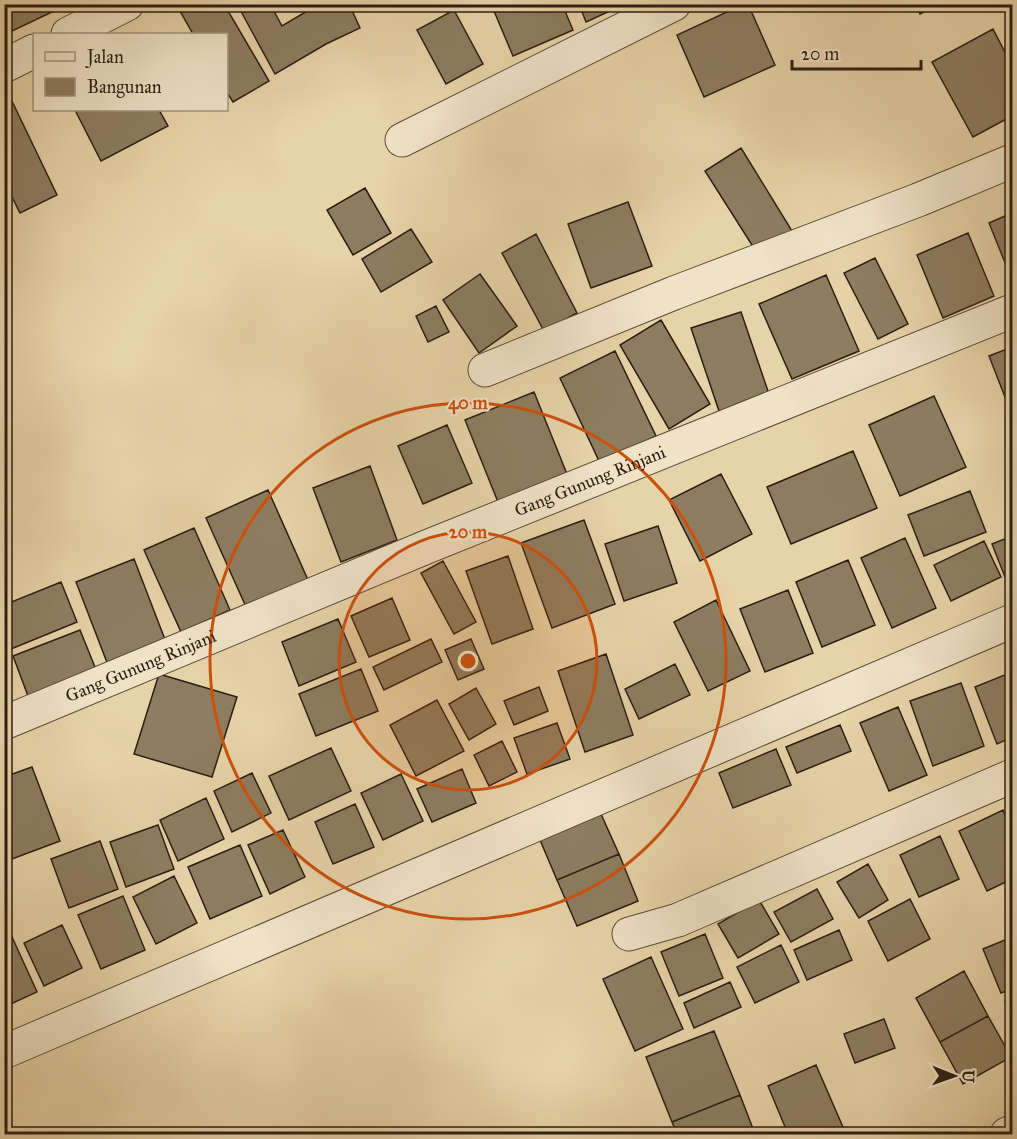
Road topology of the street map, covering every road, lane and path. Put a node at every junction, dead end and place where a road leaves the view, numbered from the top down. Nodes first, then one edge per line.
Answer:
1 (127, 4) edge
2 (674, 4) edge
3 (70, 33) edge
4 (33, 52) edge
5 (4, 66) edge
6 (402, 140) dead end
7 (1012, 161) edge
8 (1012, 311) edge
9 (485, 370) dead end
10 (1012, 621) edge
11 (4, 723) edge
12 (1012, 776) edge
13 (628, 934) dead end
14 (4, 1052) edge
15 (1012, 1132) edge
16 (1007, 1134) edge

1 - 3 street
2 - 6 street
4 - 5 street
7 - 9 street
8 - 11 street, Gang Gunung Rinjani
10 - 14 street
12 - 13 street
15 - 16 street

